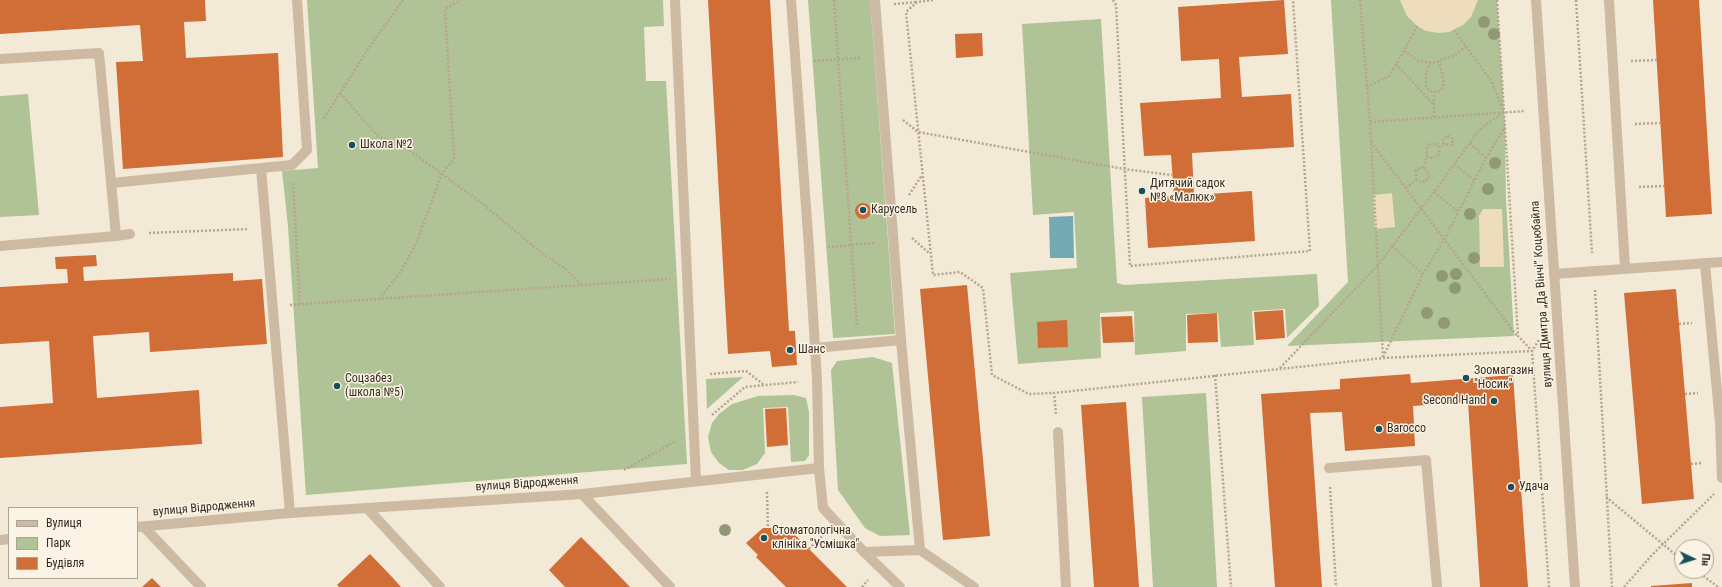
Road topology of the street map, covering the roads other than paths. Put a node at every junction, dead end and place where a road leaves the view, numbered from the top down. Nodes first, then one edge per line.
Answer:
1 (297, 0) edge
2 (675, 0) edge
3 (791, 0) edge
4 (1536, 0) edge
5 (1609, 0) edge
6 (876, 2) edge
7 (0, 59) edge
8 (261, 168) junction
9 (112, 183) junction
10 (130, 234) road end
11 (116, 236) junction
12 (0, 246) edge
13 (1722, 262) edge
14 (1705, 264) junction
15 (1625, 268) junction
16 (1554, 274) junction
17 (901, 340) junction
18 (815, 348) junction
19 (1721, 423) edge
20 (1058, 432) road end
21 (819, 468) junction
22 (1329, 468) road end
23 (1722, 478) edge
24 (696, 481) junction
25 (582, 494) junction
26 (367, 508) junction
27 (290, 513) junction
28 (140, 527) edge
29 (920, 550) junction
30 (864, 552) junction
31 (201, 587) edge
32 (440, 587) edge
33 (670, 587) edge
34 (900, 587) edge
35 (974, 587) edge
36 (1066, 587) edge
37 (1437, 587) edge
38 (1575, 587) edge

1 - 8 street
2 - 24 street
3 - 18 street
4 - 16 street, вулиця Дмитра „Да Вінчі” Коцюбайла
5 - 15 street
6 - 17 street
7 - 9 street
8 - 9 street
8 - 27 street
9 - 11 street
10 - 11 street
11 - 12 street
13 - 14 street
14 - 15 street
14 - 19 street
15 - 16 street
16 - 38 street, вулиця Дмитра „Да Вінчі” Коцюбайла
17 - 18 street
17 - 29 street
18 - 21 street
19 - 23 street
20 - 36 street
21 - 24 street, вулиця Відродження
21 - 30 street
22 - 37 street
24 - 25 street, вулиця Відродження
25 - 26 street, вулиця Відродження
25 - 33 street
26 - 27 street, вулиця Відродження
26 - 32 street
27 - 28 street, вулиця Відродження
28 - 31 street
29 - 30 street
29 - 35 street
30 - 34 street

